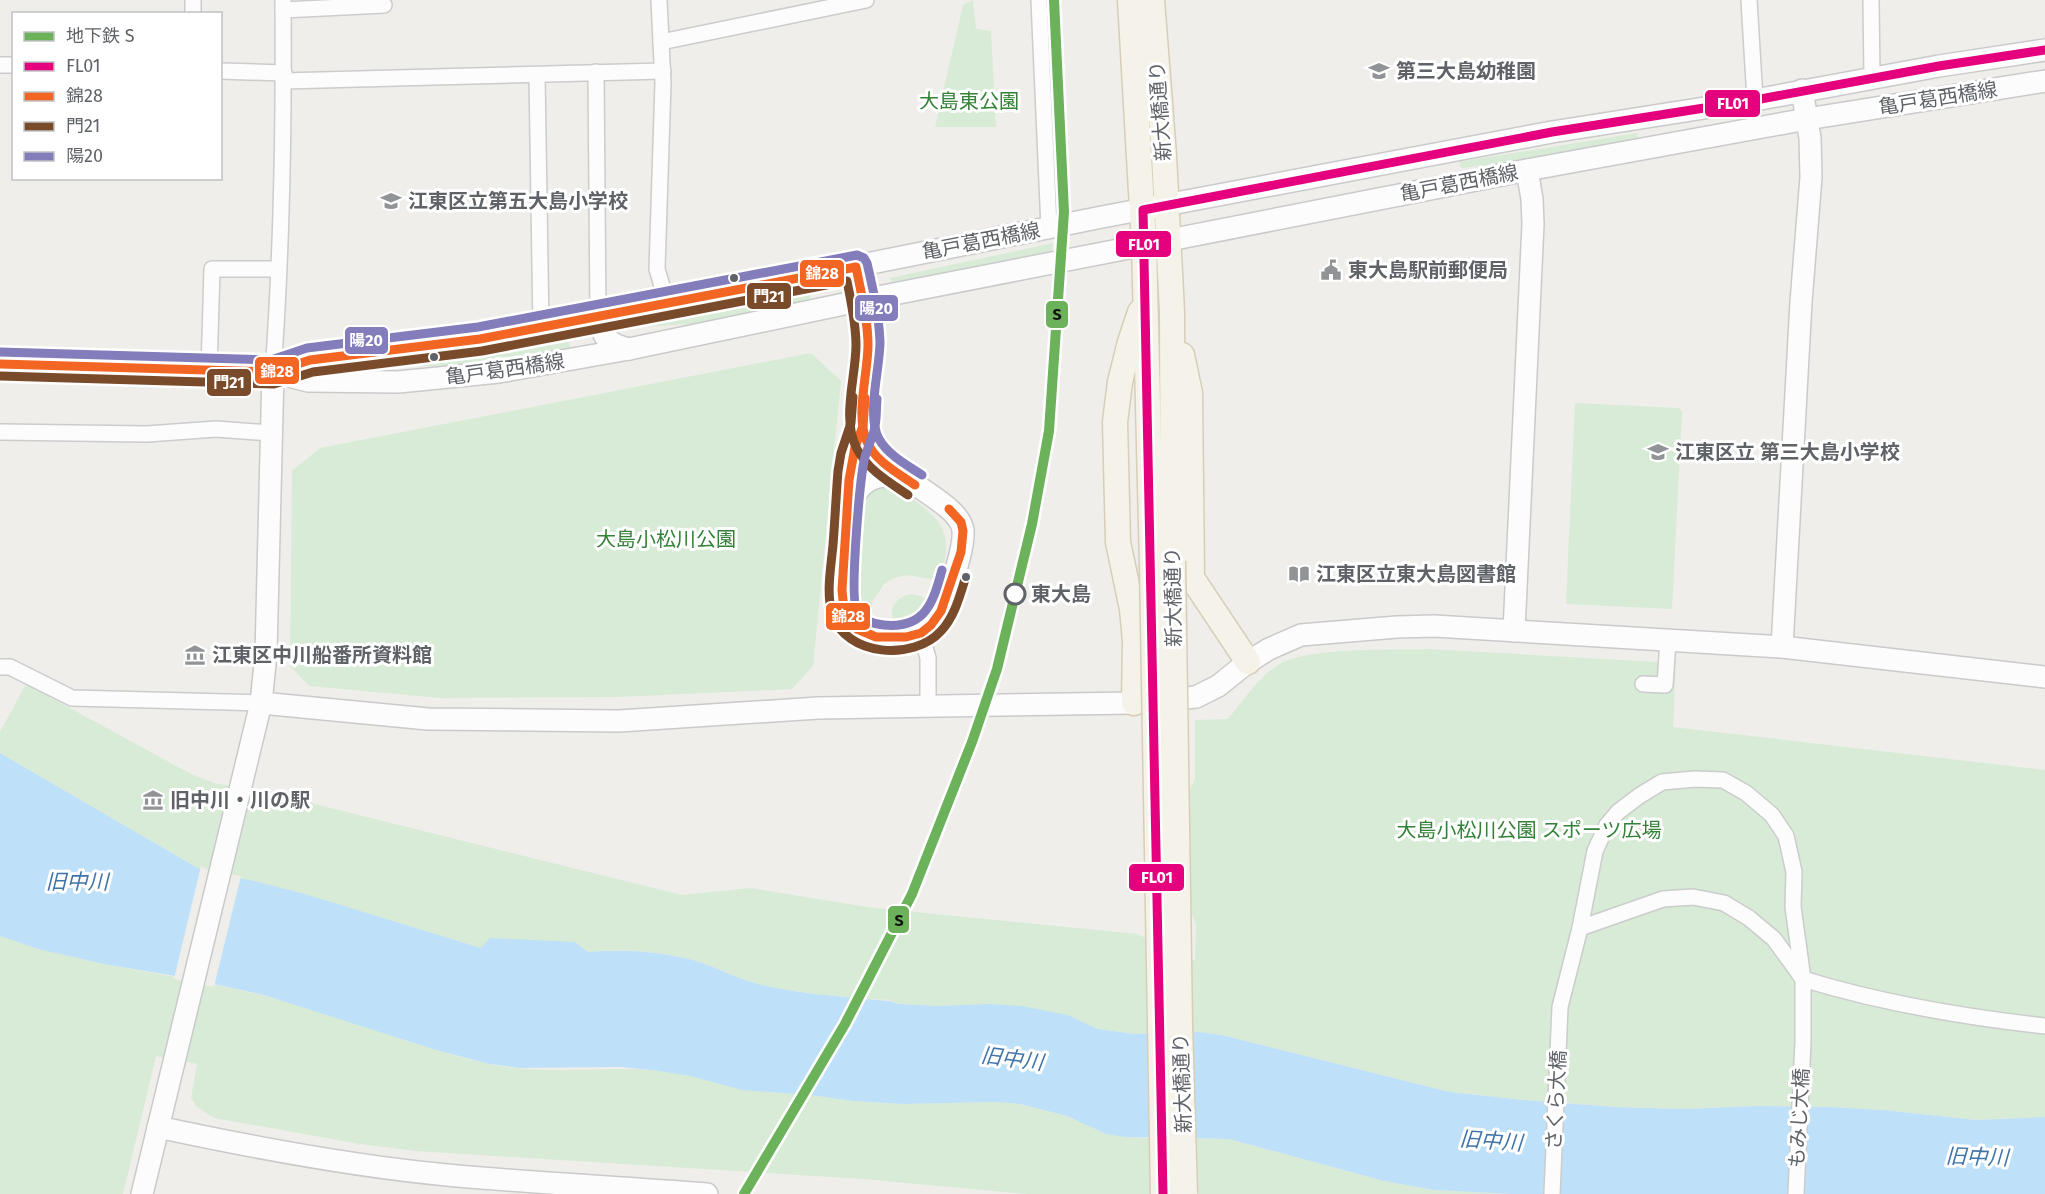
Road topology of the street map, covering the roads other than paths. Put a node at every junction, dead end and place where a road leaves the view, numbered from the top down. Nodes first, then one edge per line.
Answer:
1 (659, 0) edge
2 (866, 0) edge
3 (1039, 0) edge
4 (1130, 0) edge
5 (1152, 0) edge
6 (1749, 0) edge
7 (1871, 0) edge
8 (283, 5) edge
9 (384, 5) dead end
10 (661, 42) junction
11 (2045, 50) edge
12 (663, 70) junction
13 (222, 71) edge
14 (596, 72) junction
15 (537, 75) junction
16 (283, 77) junction
17 (1872, 77) junction
18 (2045, 81) edge
19 (1802, 90) junction
20 (1755, 100) junction
21 (1807, 119) junction
22 (1527, 170) junction
23 (1166, 206) junction
24 (1143, 210) junction
25 (1049, 228) junction
26 (1168, 239) junction
27 (1144, 244) junction
28 (856, 267) junction
29 (278, 269) junction
30 (1145, 294) junction
31 (863, 300) junction
32 (667, 303) junction
33 (1172, 312) junction
34 (603, 316) junction
35 (573, 322) junction
36 (541, 329) junction
37 (629, 349) junction
38 (567, 361) junction
39 (0, 364) edge
40 (209, 370) junction
41 (273, 372) junction
42 (863, 426) junction
43 (0, 432) edge
44 (270, 433) junction
45 (915, 485) junction
46 (847, 517) junction
47 (1162, 564) junction
48 (1514, 631) junction
49 (921, 633) junction
50 (1668, 639) junction
51 (1782, 647) junction
52 (1248, 662) junction
53 (0, 667) edge
54 (2045, 677) edge
55 (1643, 684) dead end
56 (261, 703) junction
57 (1134, 704) junction
58 (928, 706) junction
59 (1580, 928) junction
60 (1803, 979) junction
61 (2045, 1026) edge
62 (158, 1127) junction
63 (679, 1193) edge
64 (142, 1194) edge
65 (706, 1194) edge
66 (1163, 1194) edge
67 (1185, 1194) edge
68 (1552, 1194) edge
69 (1796, 1194) edge

1 - 10 street
2 - 10 street
3 - 25 street
4 - 24 main road, 新大橋通り
5 - 23 main road, 新大橋通り
6 - 20 street
7 - 17 street
8 - 9 street
8 - 16 street
10 - 12 street
11 - 17 street, 亀戸葛西橋線
12 - 14 street
12 - 32 street
13 - 16 street
14 - 15 street
14 - 34 street
15 - 16 street
15 - 36 street
16 - 29 street
17 - 19 street, 亀戸葛西橋線
18 - 21 street, 亀戸葛西橋線
19 - 20 street, 亀戸葛西橋線
19 - 21 street
20 - 23 street, 亀戸葛西橋線
21 - 22 street, 亀戸葛西橋線
21 - 51 street
22 - 26 street, 亀戸葛西橋線
22 - 48 street
23 - 24 street, 亀戸葛西橋線
23 - 26 main road, 新大橋通り
24 - 25 street, 亀戸葛西橋線
24 - 27 main road, 新大橋通り
25 - 28 street, 亀戸葛西橋線
26 - 27 street, 亀戸葛西橋線
26 - 33 main road, 新大橋通り
27 - 30 main road, 新大橋通り
27 - 31 street, 亀戸葛西橋線
28 - 31 street
28 - 32 street, 亀戸葛西橋線
29 - 40 street
29 - 41 street
30 - 47 main road, 新大橋通り
30 - 57 main road
31 - 37 street, 亀戸葛西橋線
31 - 42 street
32 - 34 street, 亀戸葛西橋線
33 - 47 main road, 新大橋通り
33 - 52 main road
34 - 35 street, 亀戸葛西橋線
34 - 37 street
35 - 36 street, 亀戸葛西橋線
35 - 38 street
36 - 41 street, 亀戸葛西橋線
37 - 38 street, 亀戸葛西橋線
38 - 41 street, 亀戸葛西橋線
39 - 40 street, 亀戸葛西橋線
40 - 41 street, 亀戸葛西橋線
41 - 44 street
42 - 45 street
42 - 46 street
43 - 44 street
44 - 56 street
45 - 46 street
45 - 49 street
46 - 49 street
47 - 66 main road, 新大橋通り, bridge
47 - 67 main road, 新大橋通り, bridge
48 - 50 street
48 - 52 street
49 - 58 street
50 - 51 street
50 - 55 street
51 - 54 street
52 - 57 street
53 - 56 street
56 - 58 street
56 - 62 street
57 - 58 street
59 - 60 street
59 - 60 street, もみじ大橋
59 - 68 street, さくら大橋
60 - 61 street
60 - 69 street, もみじ大橋
62 - 63 street
62 - 64 street
63 - 65 street

